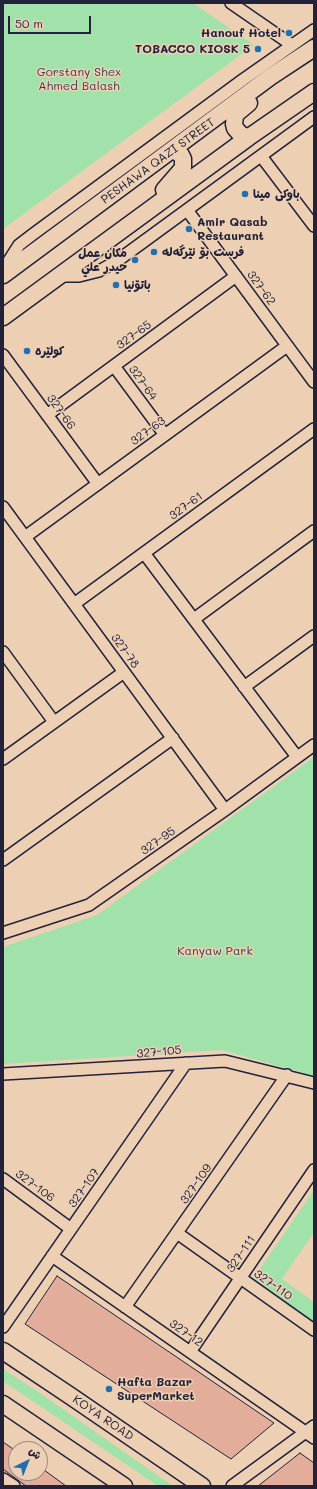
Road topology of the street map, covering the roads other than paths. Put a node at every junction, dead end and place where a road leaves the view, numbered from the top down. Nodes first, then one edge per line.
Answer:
1 (234, 4) edge
2 (314, 30) edge
3 (292, 45) junction
4 (314, 48) edge
5 (270, 78) junction
6 (314, 92) edge
7 (314, 117) edge
8 (249, 137) junction
9 (173, 149) junction
10 (261, 156) junction
11 (187, 210) junction
12 (138, 218) junction
13 (313, 224) edge
14 (3, 270) edge
15 (3, 275) edge
16 (58, 276) junction
17 (236, 276) junction
18 (3, 317) edge
19 (287, 346) junction
20 (3, 355) edge
21 (114, 366) junction
22 (314, 382) edge
23 (47, 415) junction
24 (314, 429) edge
25 (165, 435) junction
26 (98, 484) junction
27 (3, 507) edge
28 (314, 531) edge
29 (25, 537) junction
30 (144, 553) junction
31 (74, 604) junction
32 (194, 619) junction
33 (314, 636) edge
34 (3, 652) edge
35 (124, 672) junction
36 (244, 687) junction
37 (54, 722) junction
38 (172, 738) junction
39 (314, 745) edge
40 (297, 757) junction
41 (3, 759) edge
42 (225, 810) junction
43 (3, 860) edge
44 (3, 933) edge
45 (186, 1063) junction
46 (3, 1074) edge
47 (287, 1075) junction
48 (314, 1083) edge
49 (314, 1170) edge
50 (3, 1179) edge
51 (71, 1229) junction
52 (177, 1233) junction
53 (52, 1256) junction
54 (241, 1278) junction
55 (125, 1307) junction
56 (7, 1313) edge
57 (3, 1327) edge
58 (314, 1330) edge
59 (3, 1351) edge
60 (190, 1352) junction
61 (3, 1404) edge
62 (311, 1432) edge
63 (3, 1479) edge
64 (14, 1486) edge
65 (124, 1486) edge
66 (202, 1486) edge
67 (232, 1486) edge

1 - 3 street
2 - 3 street
3 - 14 street
4 - 5 highway, PESHAWA QAZI STREET
5 - 8 highway
5 - 9 highway, PESHAWA QAZI STREET
6 - 8 highway
7 - 10 street
8 - 12 highway
9 - 12 highway
9 - 15 highway, PESHAWA QAZI STREET
10 - 11 street
10 - 13 street
11 - 16 street
11 - 17 street, 327-62
12 - 16 highway
16 - 18 highway
17 - 19 street, 327-62
17 - 21 street, 327-65
19 - 22 street, 327-62
19 - 25 street, 327-63
20 - 23 street, 327-66
21 - 23 street, 327-65
21 - 25 street, 327-64
23 - 26 street, 327-66
24 - 30 street, 327-61
25 - 26 street, 327-63
26 - 29 street, 327-63
27 - 29 street, 327-78
28 - 32 street
29 - 31 street, 327-78
30 - 31 street, 327-61
30 - 32 street
31 - 35 street, 327-78
32 - 36 street
33 - 36 street
34 - 37 street
35 - 37 street
35 - 38 street, 327-78
36 - 40 street
37 - 41 street
38 - 42 street, 327-78
38 - 43 street
39 - 40 street, 327-95
40 - 42 street, 327-95
42 - 44 street, 327-95
45 - 46 street, 327-105
45 - 47 street, 327-105
45 - 51 street, 327-107
47 - 48 street, 327-105
47 - 52 street, 327-109
49 - 54 street, 327-111
50 - 51 street, 327-106
51 - 53 street, 327-107
52 - 54 street, 327-110
52 - 55 street, 327-109
53 - 55 street, 327-12
53 - 56 street, 327-107
54 - 58 street, 327-110
54 - 60 street, 327-111
55 - 60 street, 327-12
56 - 57 street, 327-107
59 - 66 highway, KOYA ROAD
60 - 62 street, 327-12
61 - 65 highway
62 - 67 street
63 - 64 street

